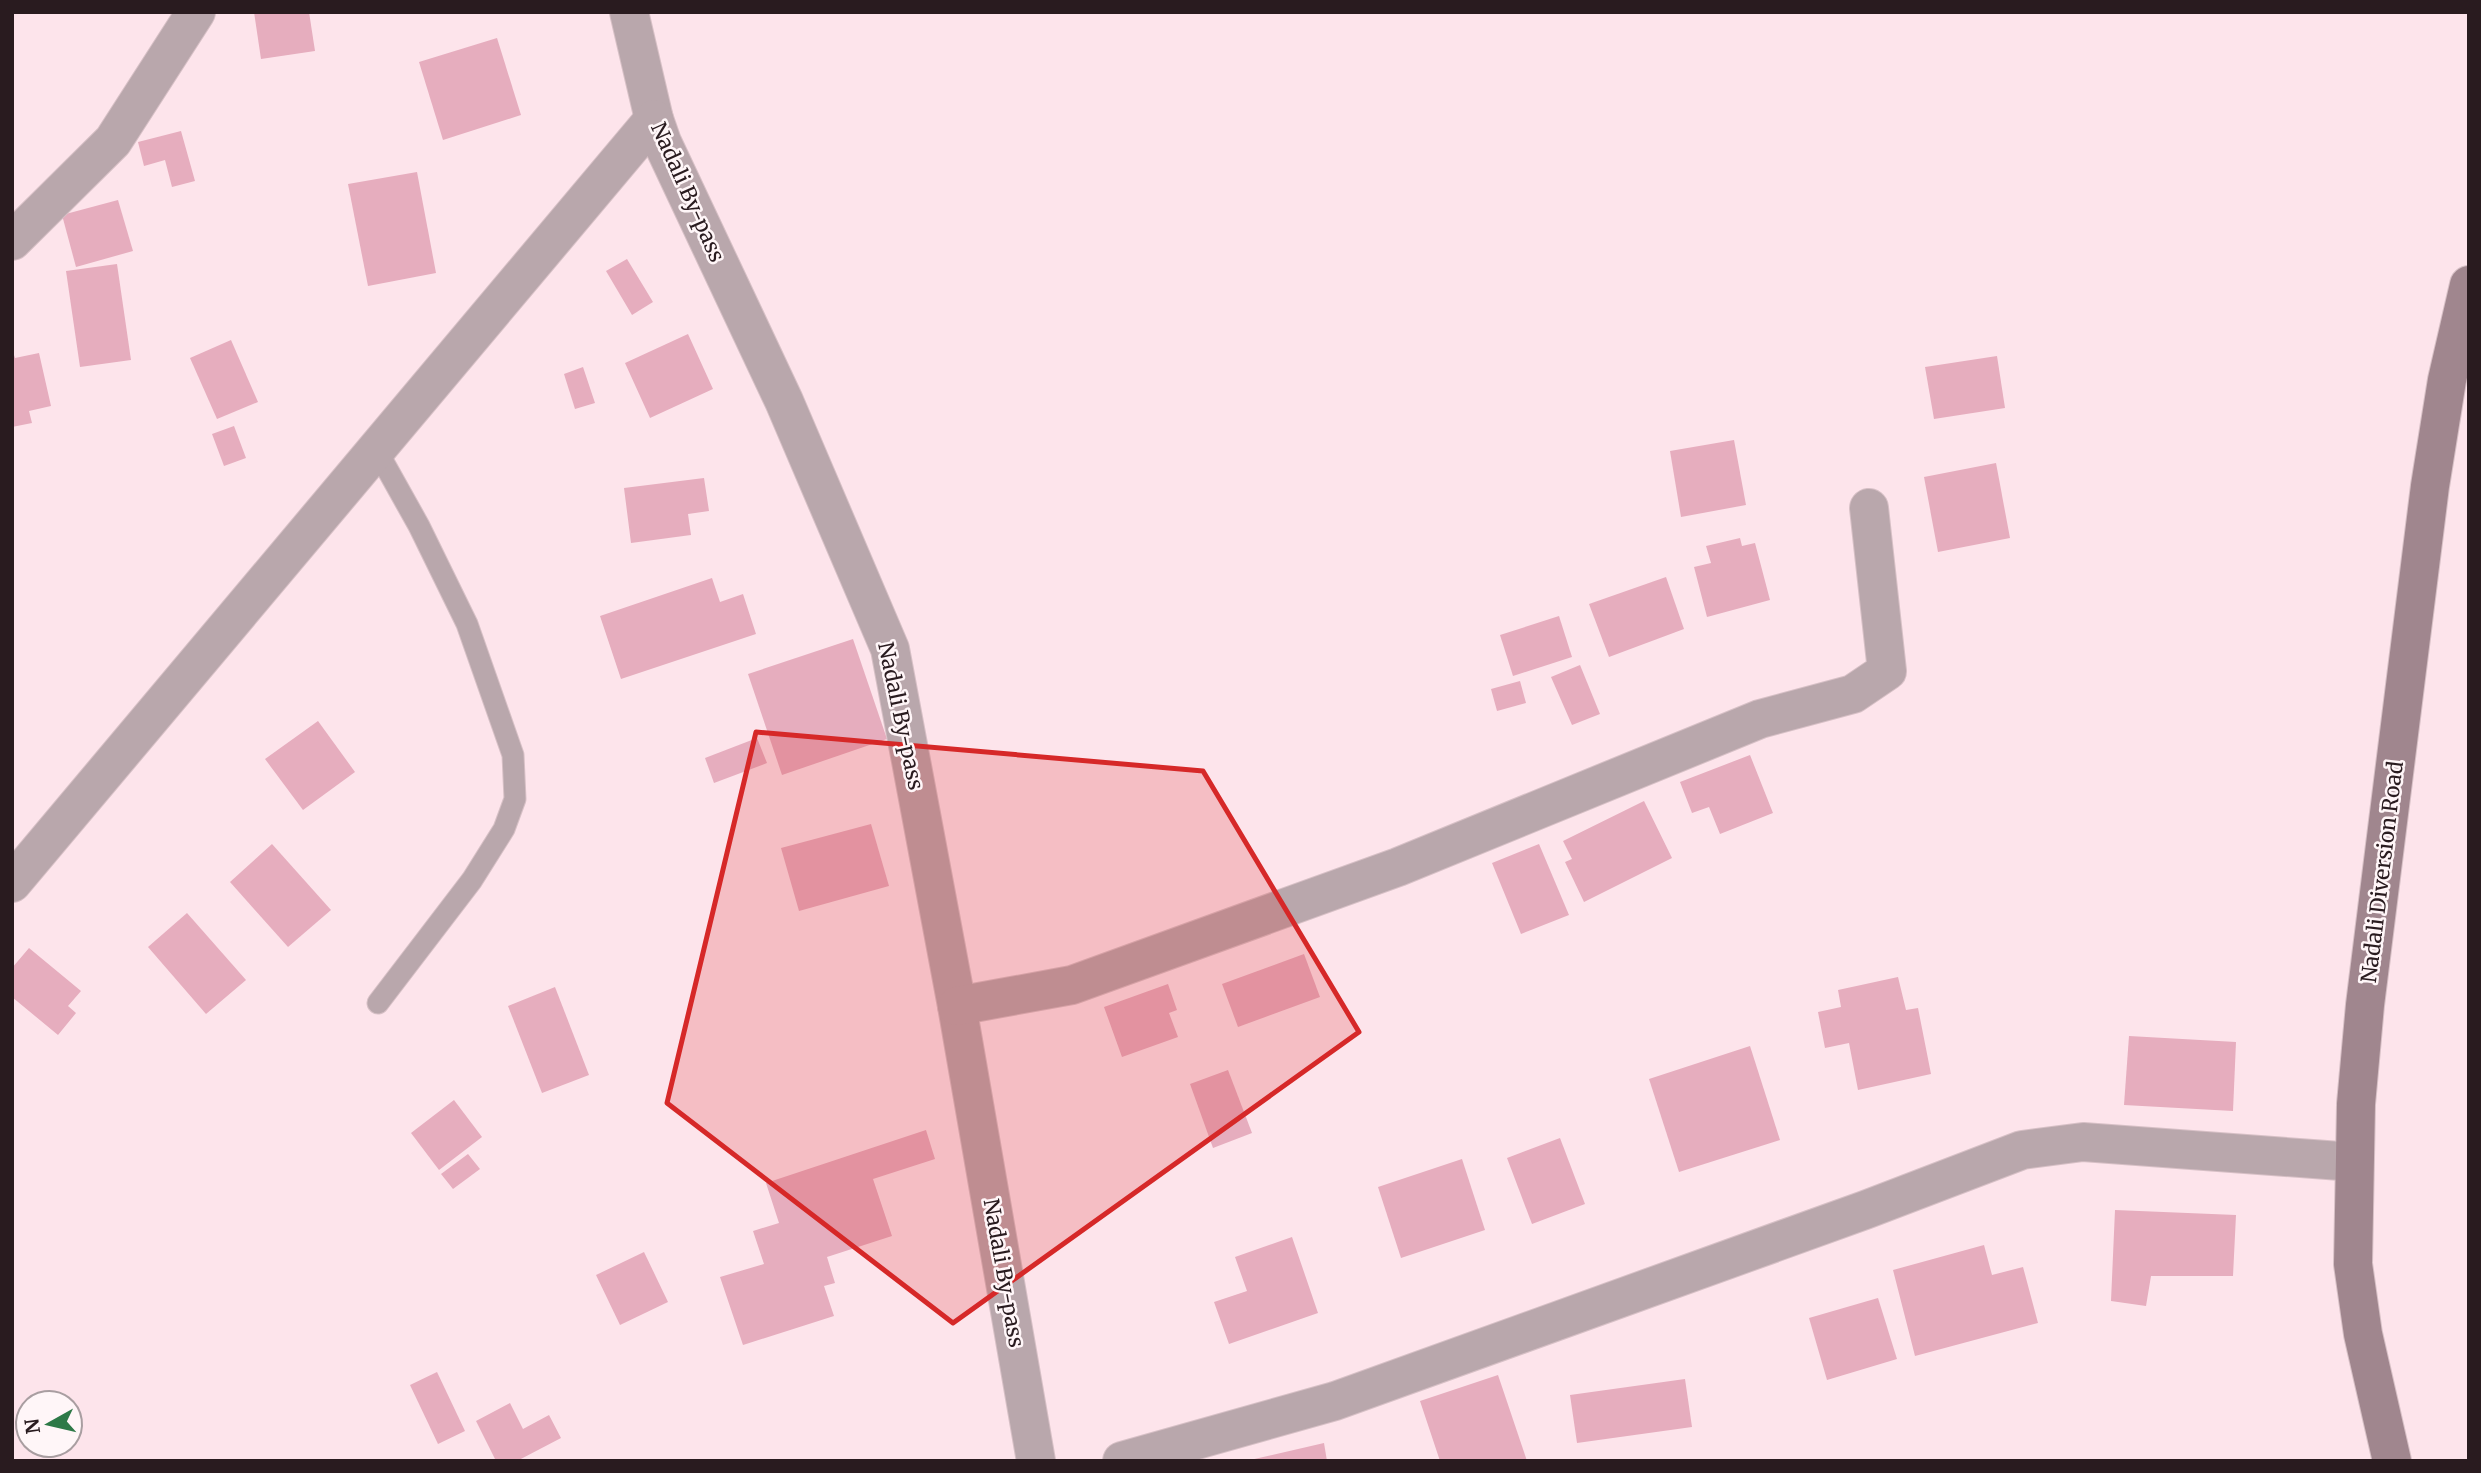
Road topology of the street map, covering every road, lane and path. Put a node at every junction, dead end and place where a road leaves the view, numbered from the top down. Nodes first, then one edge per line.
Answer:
1 (196, 12) edge
2 (629, 12) edge
3 (654, 119) junction
4 (12, 241) edge
5 (2469, 285) edge
6 (376, 449) junction
7 (1869, 508) dead end
8 (12, 883) edge
9 (378, 1003) dead end
10 (957, 1006) junction
11 (2354, 1162) junction
12 (1036, 1461) edge
13 (1122, 1461) edge
14 (2392, 1461) edge

1 - 4 street
2 - 3 street, Nadali By-pass
3 - 6 street
3 - 10 street, Nadali By-pass
5 - 11 main road, Nadali Diversion Road
6 - 8 street
6 - 9 lane
7 - 10 street
10 - 12 street, Nadali By-pass
11 - 13 street
11 - 14 main road, Nadali Diversion Road

